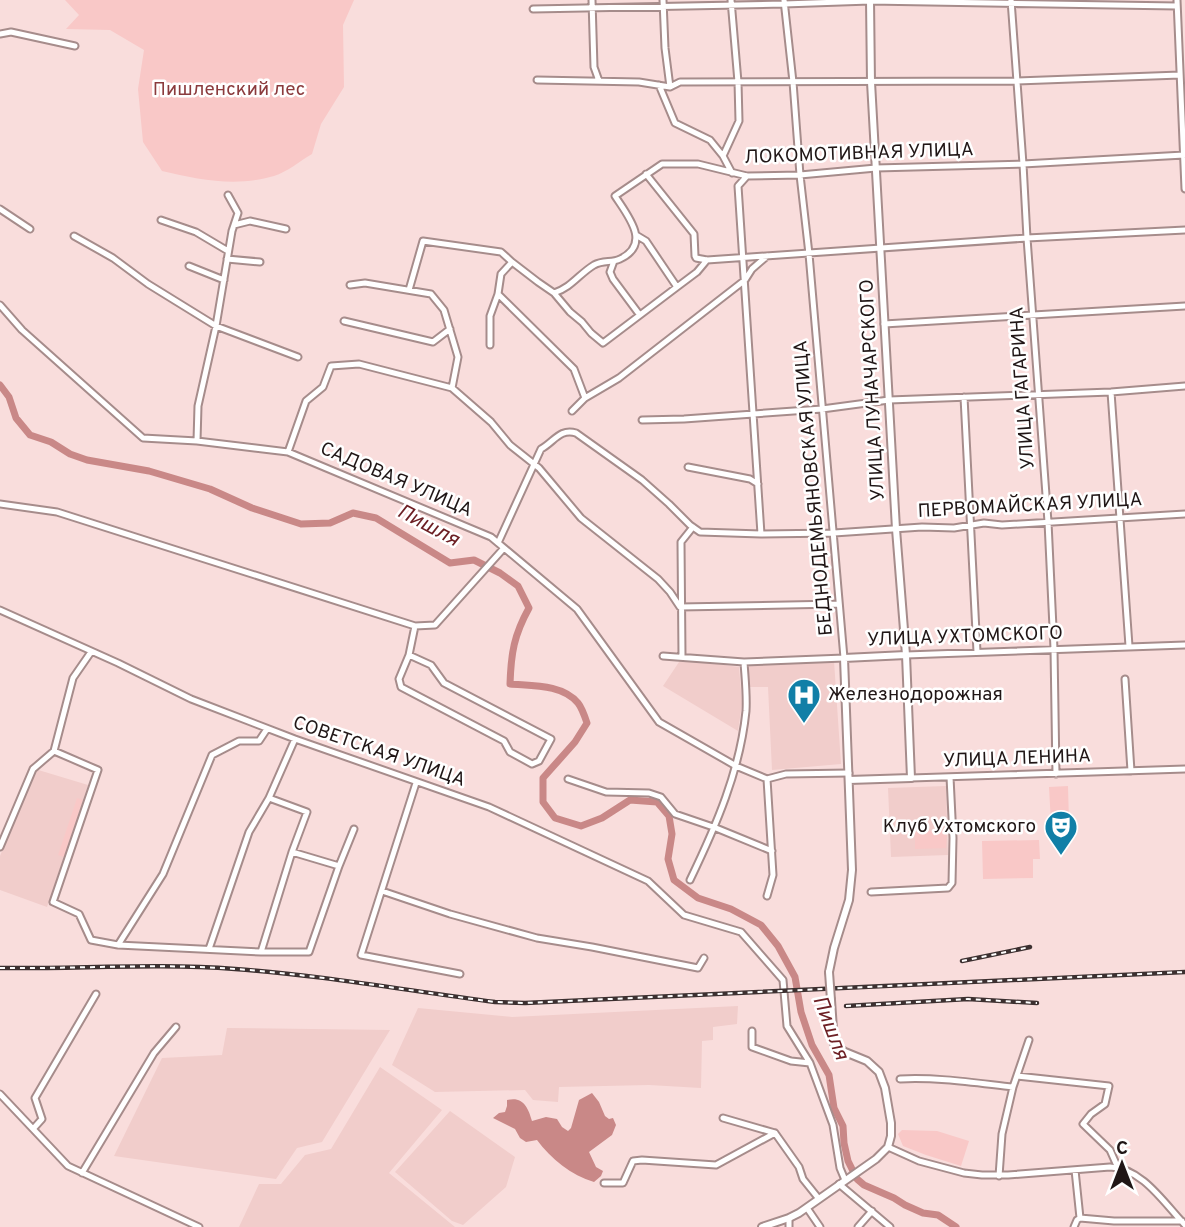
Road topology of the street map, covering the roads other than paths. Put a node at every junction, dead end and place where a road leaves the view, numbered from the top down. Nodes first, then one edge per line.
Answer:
1 (592, 0) edge
2 (870, 1) edge
3 (1011, 1) edge
4 (784, 2) edge
5 (664, 3) edge
6 (731, 3) edge
7 (1177, 3) edge
8 (592, 8) junction
9 (533, 9) dead end
10 (0, 34) edge
11 (75, 46) dead end
12 (1180, 75) junction
13 (537, 80) dead end
14 (599, 81) junction
15 (1017, 81) junction
16 (738, 82) junction
17 (793, 82) junction
18 (871, 82) junction
19 (659, 85) junction
20 (670, 86) junction
21 (1184, 155) edge
22 (723, 156) junction
23 (1023, 164) junction
24 (876, 168) junction
25 (646, 174) junction
26 (732, 174) junction
27 (800, 175) junction
28 (747, 176) junction
29 (1185, 189) edge
30 (228, 195) dead end
31 (0, 209) edge
32 (160, 220) dead end
33 (234, 225) junction
34 (30, 229) dead end
35 (286, 229) dead end
36 (1185, 230) edge
37 (635, 234) junction
38 (74, 236) dead end
39 (1027, 239) junction
40 (881, 248) junction
41 (229, 251) junction
42 (810, 254) junction
43 (767, 256) junction
44 (744, 257) junction
45 (227, 259) junction
46 (707, 260) junction
47 (614, 261) junction
48 (260, 262) dead end
49 (512, 262) junction
50 (189, 266) dead end
51 (224, 280) junction
52 (745, 280) junction
53 (350, 285) dead end
54 (677, 287) junction
55 (409, 290) junction
56 (554, 293) junction
57 (498, 294) junction
58 (0, 306) edge
59 (1185, 306) edge
60 (639, 314) junction
61 (1033, 315) junction
62 (344, 321) dead end
63 (884, 324) junction
64 (216, 326) junction
65 (450, 329) junction
66 (490, 345) dead end
67 (298, 357) dead end
68 (1185, 386) edge
69 (452, 388) junction
70 (1111, 392) junction
71 (1039, 395) junction
72 (964, 397) junction
73 (585, 398) junction
74 (889, 400) junction
75 (822, 409) junction
76 (572, 411) dead end
77 (753, 414) junction
78 (642, 420) dead end
79 (197, 441) junction
80 (288, 452) junction
81 (535, 463) junction
82 (688, 467) dead end
83 (758, 484) junction
84 (0, 504) edge
85 (1185, 514) edge
86 (1119, 518) junction
87 (1048, 522) junction
88 (970, 526) junction
89 (692, 527) junction
90 (896, 529) junction
91 (834, 533) junction
92 (761, 534) junction
93 (501, 546) junction
94 (839, 604) junction
95 (682, 607) junction
96 (0, 610) edge
97 (415, 626) junction
98 (1185, 645) edge
99 (1129, 646) junction
100 (1054, 649) junction
101 (91, 652) junction
102 (977, 652) junction
103 (409, 655) junction
104 (905, 655) junction
105 (663, 656) dead end
106 (682, 656) junction
107 (844, 658) junction
108 (744, 662) junction
109 (1125, 679) dead end
110 (267, 729) junction
111 (295, 739) junction
112 (54, 751) junction
113 (737, 766) junction
114 (1185, 769) edge
115 (1131, 771) junction
116 (1056, 774) junction
117 (849, 777) junction
118 (950, 777) junction
119 (911, 778) junction
120 (568, 779) dead end
121 (767, 779) junction
122 (416, 783) junction
123 (270, 798) junction
124 (716, 828) junction
125 (354, 829) dead end
126 (0, 847) edge
127 (772, 851) junction
128 (292, 852) junction
129 (340, 866) junction
130 (690, 880) dead end
131 (382, 891) junction
132 (871, 892) dead end
133 (767, 896) dead end
134 (118, 945) junction
135 (209, 949) junction
136 (261, 952) junction
137 (704, 958) dead end
138 (460, 974) dead end
139 (96, 994) dead end
140 (176, 1027) dead end
141 (752, 1031) dead end
142 (1029, 1040) dead end
143 (810, 1063) junction
144 (1017, 1076) junction
145 (900, 1079) dead end
146 (1013, 1087) junction
147 (0, 1094) edge
148 (723, 1118) dead end
149 (33, 1129) junction
150 (775, 1133) junction
151 (888, 1147) junction
152 (1118, 1168) junction
153 (1075, 1170) junction
154 (82, 1173) junction
155 (999, 1176) junction
156 (845, 1181) junction
157 (604, 1183) dead end
158 (819, 1199) junction
159 (807, 1208) junction
160 (872, 1211) junction
161 (789, 1218) junction
162 (1080, 1218) junction
163 (1183, 1223) edge
164 (1114, 1224) edge
165 (199, 1227) edge
166 (762, 1227) edge
167 (789, 1227) edge
168 (820, 1227) edge
169 (858, 1227) edge
170 (890, 1227) edge
171 (1074, 1227) edge

1 - 8 street
2 - 3 street
2 - 4 street
2 - 18 main road, УЛИЦА ЛУНАЧАРСКОГО
3 - 7 street
3 - 15 street, УЛИЦА ГАГАРИНА
4 - 6 street
4 - 17 street, БЕДНОДЕМЬЯНОВСКАЯ УЛИЦА
5 - 6 street
5 - 8 street
5 - 20 street
6 - 16 street
7 - 12 street
8 - 9 street
8 - 14 street
10 - 11 street
12 - 15 street
12 - 21 street
13 - 14 street
14 - 19 street
15 - 18 street
15 - 23 street, УЛИЦА ГАГАРИНА
16 - 17 street
16 - 20 street
16 - 22 street
17 - 18 street
17 - 27 street, БЕДНОДЕМЬЯНОВСКАЯ УЛИЦА
18 - 24 main road, УЛИЦА ЛУНАЧАРСКОГО
19 - 20 street
19 - 22 street, ЛОКОМОТИВНАЯ УЛИЦА
21 - 23 street, ЛОКОМОТИВНАЯ УЛИЦА
21 - 29 street
22 - 26 street
23 - 24 street, ЛОКОМОТИВНАЯ УЛИЦА
23 - 39 street, УЛИЦА ГАГАРИНА
24 - 27 street, ЛОКОМОТИВНАЯ УЛИЦА
24 - 40 main road, УЛИЦА ЛУНАЧАРСКОГО
25 - 26 street, ЛОКОМОТИВНАЯ УЛИЦА
25 - 37 street, ЛОКОМОТИВНАЯ УЛИЦА
25 - 46 street
26 - 28 street, ЛОКОМОТИВНАЯ УЛИЦА
27 - 28 street, ЛОКОМОТИВНАЯ УЛИЦА
27 - 42 street, БЕДНОДЕМЬЯНОВСКАЯ УЛИЦА
28 - 44 street
30 - 33 street
31 - 34 street
32 - 41 street
33 - 35 street
33 - 41 street
36 - 39 street
37 - 47 street
37 - 54 street
38 - 64 street
39 - 40 street
39 - 61 street, УЛИЦА ГАГАРИНА
40 - 42 street
40 - 63 main road, УЛИЦА ЛУНАЧАРСКОГО
41 - 45 street
42 - 43 street
42 - 75 street, БЕДНОДЕМЬЯНОВСКАЯ УЛИЦА
43 - 44 street
43 - 52 street
44 - 46 street
44 - 52 street
45 - 48 street
45 - 51 street
46 - 54 street
47 - 56 street
47 - 60 street
49 - 55 street
49 - 56 street
49 - 57 street
50 - 51 street
51 - 64 street
52 - 73 street
52 - 77 street
53 - 55 street
54 - 60 street
55 - 65 street
56 - 60 street
57 - 66 street
57 - 73 street
58 - 79 street, САДОВАЯ УЛИЦА
59 - 61 street
61 - 63 street
61 - 71 street, УЛИЦА ГАГАРИНА
62 - 65 street
63 - 74 main road, УЛИЦА ЛУНАЧАРСКОГО
64 - 67 street
64 - 79 street
65 - 69 street
68 - 70 street
69 - 80 street
69 - 81 street
70 - 71 street
70 - 86 street
71 - 72 street
71 - 87 street, УЛИЦА ГАГАРИНА
72 - 74 street
72 - 88 street
73 - 76 street
74 - 75 street
74 - 90 main road, УЛИЦА ЛУНАЧАРСКОГО
75 - 77 street
75 - 91 street, БЕДНОДЕМЬЯНОВСКАЯ УЛИЦА
77 - 78 street
77 - 83 street
79 - 80 street, САДОВАЯ УЛИЦА
80 - 93 street, САДОВАЯ УЛИЦА
81 - 89 street
81 - 93 street
81 - 95 street
82 - 83 street
83 - 92 street
84 - 97 street
85 - 86 street, ПЕРВОМАЙСКАЯ УЛИЦА
86 - 87 street, ПЕРВОМАЙСКАЯ УЛИЦА
86 - 99 street
87 - 88 street, ПЕРВОМАЙСКАЯ УЛИЦА
87 - 100 street, УЛИЦА ГАГАРИНА
88 - 90 street, ПЕРВОМАЙСКАЯ УЛИЦА
88 - 102 street
89 - 92 street, ПЕРВОМАЙСКАЯ УЛИЦА
89 - 95 street
90 - 91 street, ПЕРВОМАЙСКАЯ УЛИЦА
90 - 104 main road, УЛИЦА ЛУНАЧАРСКОГО
91 - 92 street, ПЕРВОМАЙСКАЯ УЛИЦА
91 - 94 street, БЕДНОДЕМЬЯНОВСКАЯ УЛИЦА
93 - 97 street
93 - 113 street, САДОВАЯ УЛИЦА
94 - 95 street
94 - 107 street, БЕДНОДЕМЬЯНОВСКАЯ УЛИЦА
95 - 106 street
96 - 101 street, СОВЕТСКАЯ УЛИЦА
97 - 103 street
98 - 99 street, УЛИЦА УХТОМСКОГО
99 - 100 street, УЛИЦА УХТОМСКОГО
100 - 102 street, УЛИЦА УХТОМСКОГО
100 - 116 street, УЛИЦА ГАГАРИНА
101 - 110 street, СОВЕТСКАЯ УЛИЦА
101 - 112 street
102 - 104 street, УЛИЦА УХТОМСКОГО
103 - 103 street
104 - 107 main road, УЛИЦА УХТОМСКОГО
104 - 119 main road, УЛИЦА ЛУНАЧАРСКОГО
105 - 106 street, УЛИЦА УХТОМСКОГО
106 - 108 street, УЛИЦА УХТОМСКОГО
107 - 108 street, УЛИЦА УХТОМСКОГО
107 - 117 main road, БЕДНОДЕМЬЯНОВСКАЯ УЛИЦА
108 - 113 street
109 - 115 street
110 - 111 street, СОВЕТСКАЯ УЛИЦА
110 - 134 street
111 - 122 street, СОВЕТСКАЯ УЛИЦА
111 - 123 street
112 - 126 street
112 - 134 street
113 - 121 street
113 - 124 street
114 - 115 street, УЛИЦА ЛЕНИНА
115 - 116 street, УЛИЦА ЛЕНИНА
116 - 118 street, УЛИЦА ЛЕНИНА
117 - 119 main road, УЛИЦА ЛЕНИНА
117 - 121 street, УЛИЦА ЛЕНИНА
117 - 151 main road, БЕДНОДЕМЬЯНОВСКАЯ УЛИЦА, bridge
118 - 119 street, УЛИЦА ЛЕНИНА
118 - 132 street
120 - 124 street
121 - 127 street
122 - 131 street
122 - 143 street, СОВЕТСКАЯ УЛИЦА
123 - 128 street
123 - 135 street
124 - 127 street
124 - 130 street
125 - 129 street
127 - 133 street
128 - 129 street
128 - 136 street
129 - 136 street
131 - 137 street
131 - 138 street
134 - 135 street
135 - 136 street
139 - 149 street
140 - 154 street
141 - 143 street
142 - 144 street
143 - 156 street
144 - 146 street
144 - 152 street
145 - 146 street
146 - 155 street
147 - 149 street
148 - 150 street
149 - 154 street
150 - 157 street
150 - 158 street
151 - 155 street
151 - 156 main road
152 - 153 street
152 - 163 street
153 - 155 street
153 - 162 street
154 - 165 street
156 - 158 main road
156 - 160 street
158 - 159 main road
159 - 161 main road
159 - 168 street
160 - 169 street
160 - 170 street
161 - 166 main road
161 - 167 street
162 - 164 street
162 - 171 street
163 - 164 street

